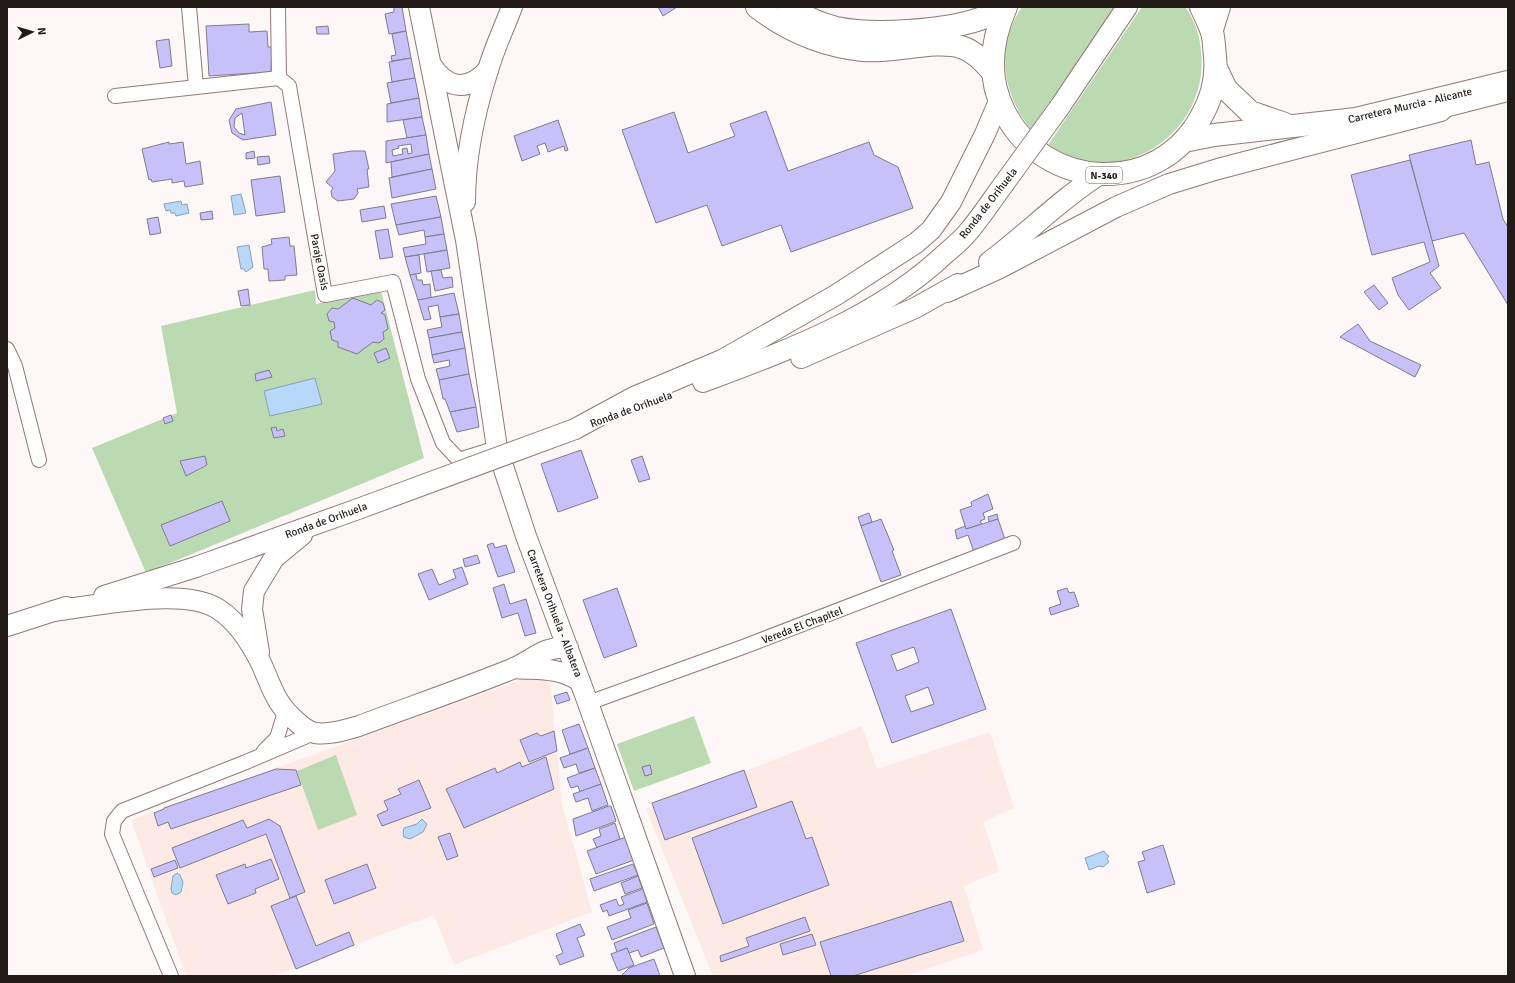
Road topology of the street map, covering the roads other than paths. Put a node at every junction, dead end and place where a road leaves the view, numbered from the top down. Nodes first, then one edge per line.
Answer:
1 (189, 7) edge
2 (278, 7) edge
3 (420, 7) edge
4 (512, 7) edge
5 (757, 7) edge
6 (789, 7) edge
7 (1006, 7) edge
8 (1126, 7) edge
9 (1201, 7) edge
10 (1220, 7) edge
11 (1212, 33) junction
12 (432, 66) junction
13 (1216, 68) junction
14 (488, 70) junction
15 (992, 70) junction
16 (279, 78) junction
17 (1508, 82) edge
18 (196, 87) junction
19 (1508, 94) edge
20 (115, 96) dead end
21 (999, 101) junction
22 (1448, 103) junction
23 (1288, 126) junction
24 (1184, 141) junction
25 (1099, 175) junction
26 (466, 240) junction
27 (947, 292) junction
28 (7, 349) edge
29 (694, 386) junction
30 (575, 429) junction
31 (497, 448) junction
32 (39, 460) dead end
33 (313, 526) junction
34 (1013, 543) dead end
35 (548, 596) junction
36 (54, 611) junction
37 (7, 626) edge
38 (568, 648) junction
39 (261, 664) junction
40 (514, 668) junction
41 (580, 681) junction
42 (588, 703) junction
43 (285, 712) junction
44 (314, 732) junction
45 (260, 756) junction
46 (171, 976) edge
47 (685, 976) edge

1 - 18 street
2 - 16 street
3 - 12 main road
4 - 14 main road
5 - 15 highway
6 - 7 highway, N-340
7 - 15 highway, N-340
8 - 29 main road, Ronda de Orihuela, bridge
9 - 11 highway, N-340
10 - 11 main road
11 - 13 highway, N-340
12 - 14 main road
12 - 26 main road
13 - 23 highway, Carretera Murcia - Alicante / N-340
13 - 24 highway, N-340
14 - 26 main road
15 - 21 highway, N-340
16 - 18 street
16 - 31 street, Paraje Oasis
17 - 22 highway, Carretera Murcia - Alicante / N-340
18 - 20 street
19 - 22 street
21 - 25 highway, N-340
21 - 30 main road
22 - 23 highway, Carretera Murcia - Alicante / N-340
22 - 27 main road
23 - 24 highway, Carretera Murcia - Alicante / N-340
24 - 25 highway, N-340
25 - 27 main road
26 - 31 main road, Carretera Orihuela - Albatera
27 - 29 main road
28 - 32 street
29 - 30 main road, Ronda de Orihuela
30 - 33 main road, Ronda de Orihuela, bridge
31 - 35 main road, Carretera Orihuela - Albatera
33 - 36 main road, Ronda de Orihuela
33 - 39 main road
34 - 42 street, Vereda El Chapitel
35 - 38 main road, Carretera Orihuela - Albatera
35 - 40 main road
36 - 37 main road, Ronda de Orihuela
36 - 39 main road
38 - 40 main road
38 - 41 main road, Carretera Orihuela - Albatera
39 - 43 main road
40 - 41 main road
40 - 44 main road
41 - 42 main road, Carretera Orihuela - Albatera
42 - 47 main road, Carretera Orihuela - Albatera
43 - 44 main road
43 - 45 street
44 - 45 street
45 - 46 street

